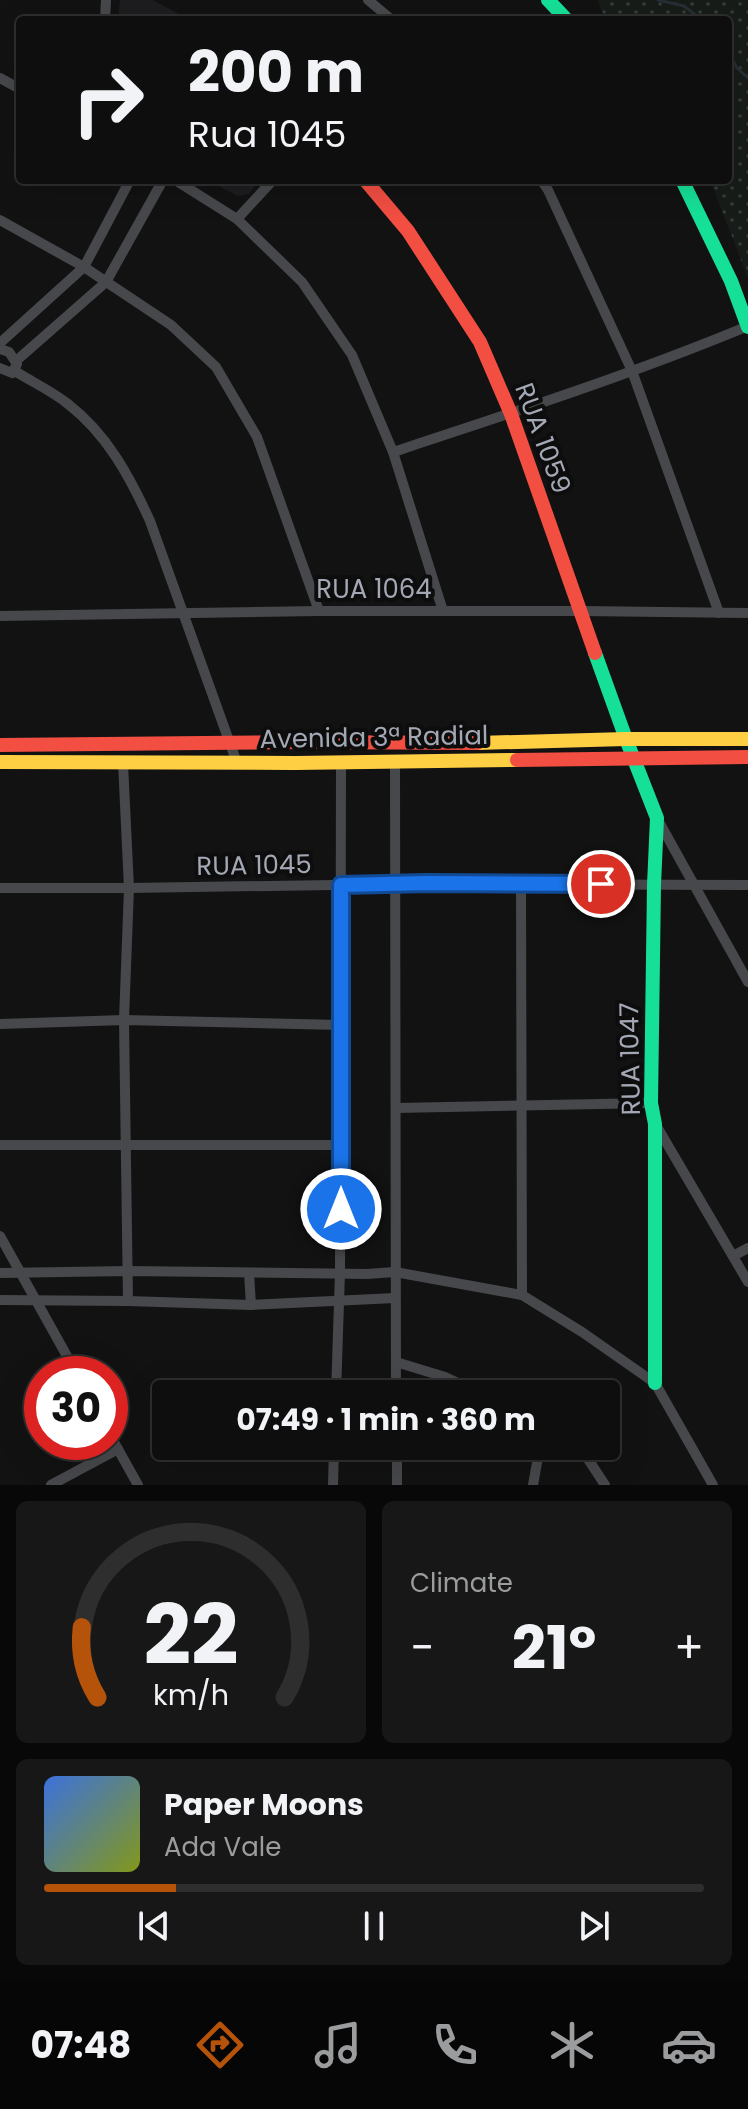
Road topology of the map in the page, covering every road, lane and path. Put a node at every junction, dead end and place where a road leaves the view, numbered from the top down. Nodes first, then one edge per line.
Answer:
1 (368, 0) edge
2 (387, 16) edge
3 (128, 184) edge
4 (161, 184) edge
5 (181, 184) edge
6 (269, 184) edge
7 (368, 184) edge
8 (544, 184) edge
9 (684, 184) edge
10 (237, 219) junction
11 (0, 220) edge
12 (84, 267) junction
13 (106, 282) junction
14 (748, 327) edge
15 (0, 346) edge
16 (10, 368) edge
17 (632, 371) junction
18 (0, 382) edge
19 (511, 414) junction
20 (393, 452) junction
21 (319, 611) junction
22 (443, 611) junction
23 (580, 611) junction
24 (719, 613) junction
25 (748, 613) edge
26 (184, 614) junction
27 (0, 616) edge
28 (626, 739) junction
29 (748, 739) edge
30 (307, 742) junction
31 (523, 743) junction
32 (0, 745) edge
33 (232, 745) junction
34 (633, 757) junction
35 (748, 757) edge
36 (395, 761) junction
37 (0, 762) edge
38 (341, 762) junction
39 (123, 763) junction
40 (237, 763) junction
41 (657, 818) junction
42 (521, 883) junction
43 (396, 884) junction
44 (341, 885) junction
45 (654, 885) junction
46 (693, 885) junction
47 (748, 885) edge
48 (0, 888) edge
49 (129, 888) junction
50 (748, 982) edge
51 (124, 1020) junction
52 (0, 1024) edge
53 (341, 1025) junction
54 (651, 1103) junction
55 (522, 1105) junction
56 (396, 1108) junction
57 (655, 1124) junction
58 (0, 1145) edge
59 (125, 1145) junction
60 (341, 1145) junction
61 (0, 1236) edge
62 (748, 1248) edge
63 (733, 1256) junction
64 (128, 1271) junction
65 (395, 1272) junction
66 (0, 1273) edge
67 (22, 1273) junction
68 (249, 1273) junction
69 (340, 1274) junction
70 (748, 1282) edge
71 (522, 1295) junction
72 (395, 1298) junction
73 (0, 1300) edge
74 (37, 1301) junction
75 (128, 1301) junction
76 (338, 1302) junction
77 (251, 1305) junction
78 (67, 1356) edge
79 (396, 1362) junction
80 (336, 1380) edge
81 (396, 1380) edge
82 (452, 1380) edge
83 (655, 1383) junction
84 (98, 1460) edge
85 (124, 1460) edge
86 (334, 1460) edge
87 (397, 1460) edge
88 (537, 1460) edge
89 (589, 1460) edge
90 (51, 1485) edge
91 (138, 1485) edge
92 (333, 1485) edge
93 (397, 1485) edge
94 (533, 1485) edge
95 (605, 1485) edge
96 (713, 1485) edge

1 - 2 street
3 - 12 street
4 - 13 street
5 - 10 street
6 - 10 street
7 - 19 main road, RUA 1059
8 - 17 street
9 - 14 main road
10 - 20 street
11 - 12 street
12 - 13 street
12 - 15 street
13 - 16 street
13 - 21 street
14 - 17 street
15 - 16 street
16 - 18 street
16 - 26 street
17 - 19 street
17 - 24 street
19 - 20 street
19 - 23 main road, RUA 1059
20 - 22 street
21 - 22 street, RUA 1064
21 - 26 street, RUA 1064
22 - 23 street, RUA 1064
23 - 24 street, RUA 1064
23 - 28 main road, RUA 1059
24 - 25 street, RUA 1064
26 - 27 street, RUA 1064
26 - 33 street
28 - 29 main road
28 - 31 main road
28 - 34 main road, RUA 1047
30 - 31 main road, Avenida 3ª Radial
30 - 33 main road, Avenida 3ª Radial
30 - 38 main road
31 - 36 main road
32 - 33 main road, Avenida 3ª Radial
33 - 40 street
34 - 35 main road, Avenida 3ª Radial
34 - 36 main road, Avenida 3ª Radial
34 - 41 main road, RUA 1047
36 - 38 main road, Avenida 3ª Radial
36 - 43 street
37 - 39 main road, Avenida 3ª Radial
38 - 40 main road, Avenida 3ª Radial
38 - 44 street
39 - 40 main road, Avenida 3ª Radial
39 - 49 street
41 - 45 main road, RUA 1047
41 - 46 street
42 - 43 street, RUA 1045
42 - 45 street, RUA 1045
42 - 55 street
43 - 44 street, RUA 1045
43 - 56 street
44 - 49 street, RUA 1045
44 - 53 street
45 - 46 street, RUA 1045
45 - 54 main road, RUA 1047
46 - 47 street, RUA 1045
46 - 50 street
48 - 49 street, RUA 1045
49 - 51 street
51 - 52 street
51 - 53 street
51 - 59 street
53 - 60 street
54 - 55 street
54 - 57 main road, RUA 1047
55 - 56 street
55 - 71 street
56 - 65 street
57 - 63 street
57 - 83 main road, RUA 1047
58 - 59 street
59 - 60 street
59 - 64 street
60 - 69 street
61 - 67 street
62 - 63 street
63 - 70 street
64 - 67 street
64 - 68 street
64 - 75 street
65 - 69 street
65 - 71 street
65 - 72 street
66 - 67 street
67 - 74 street
68 - 69 street
68 - 77 street
69 - 76 street
71 - 83 street
72 - 76 street
72 - 79 street
73 - 74 street
74 - 75 street
74 - 78 street
75 - 77 street
76 - 77 street
76 - 80 street
79 - 81 street
79 - 82 street
83 - 96 street
84 - 90 street
85 - 91 street
86 - 92 street
87 - 93 street
88 - 94 street
89 - 95 street

